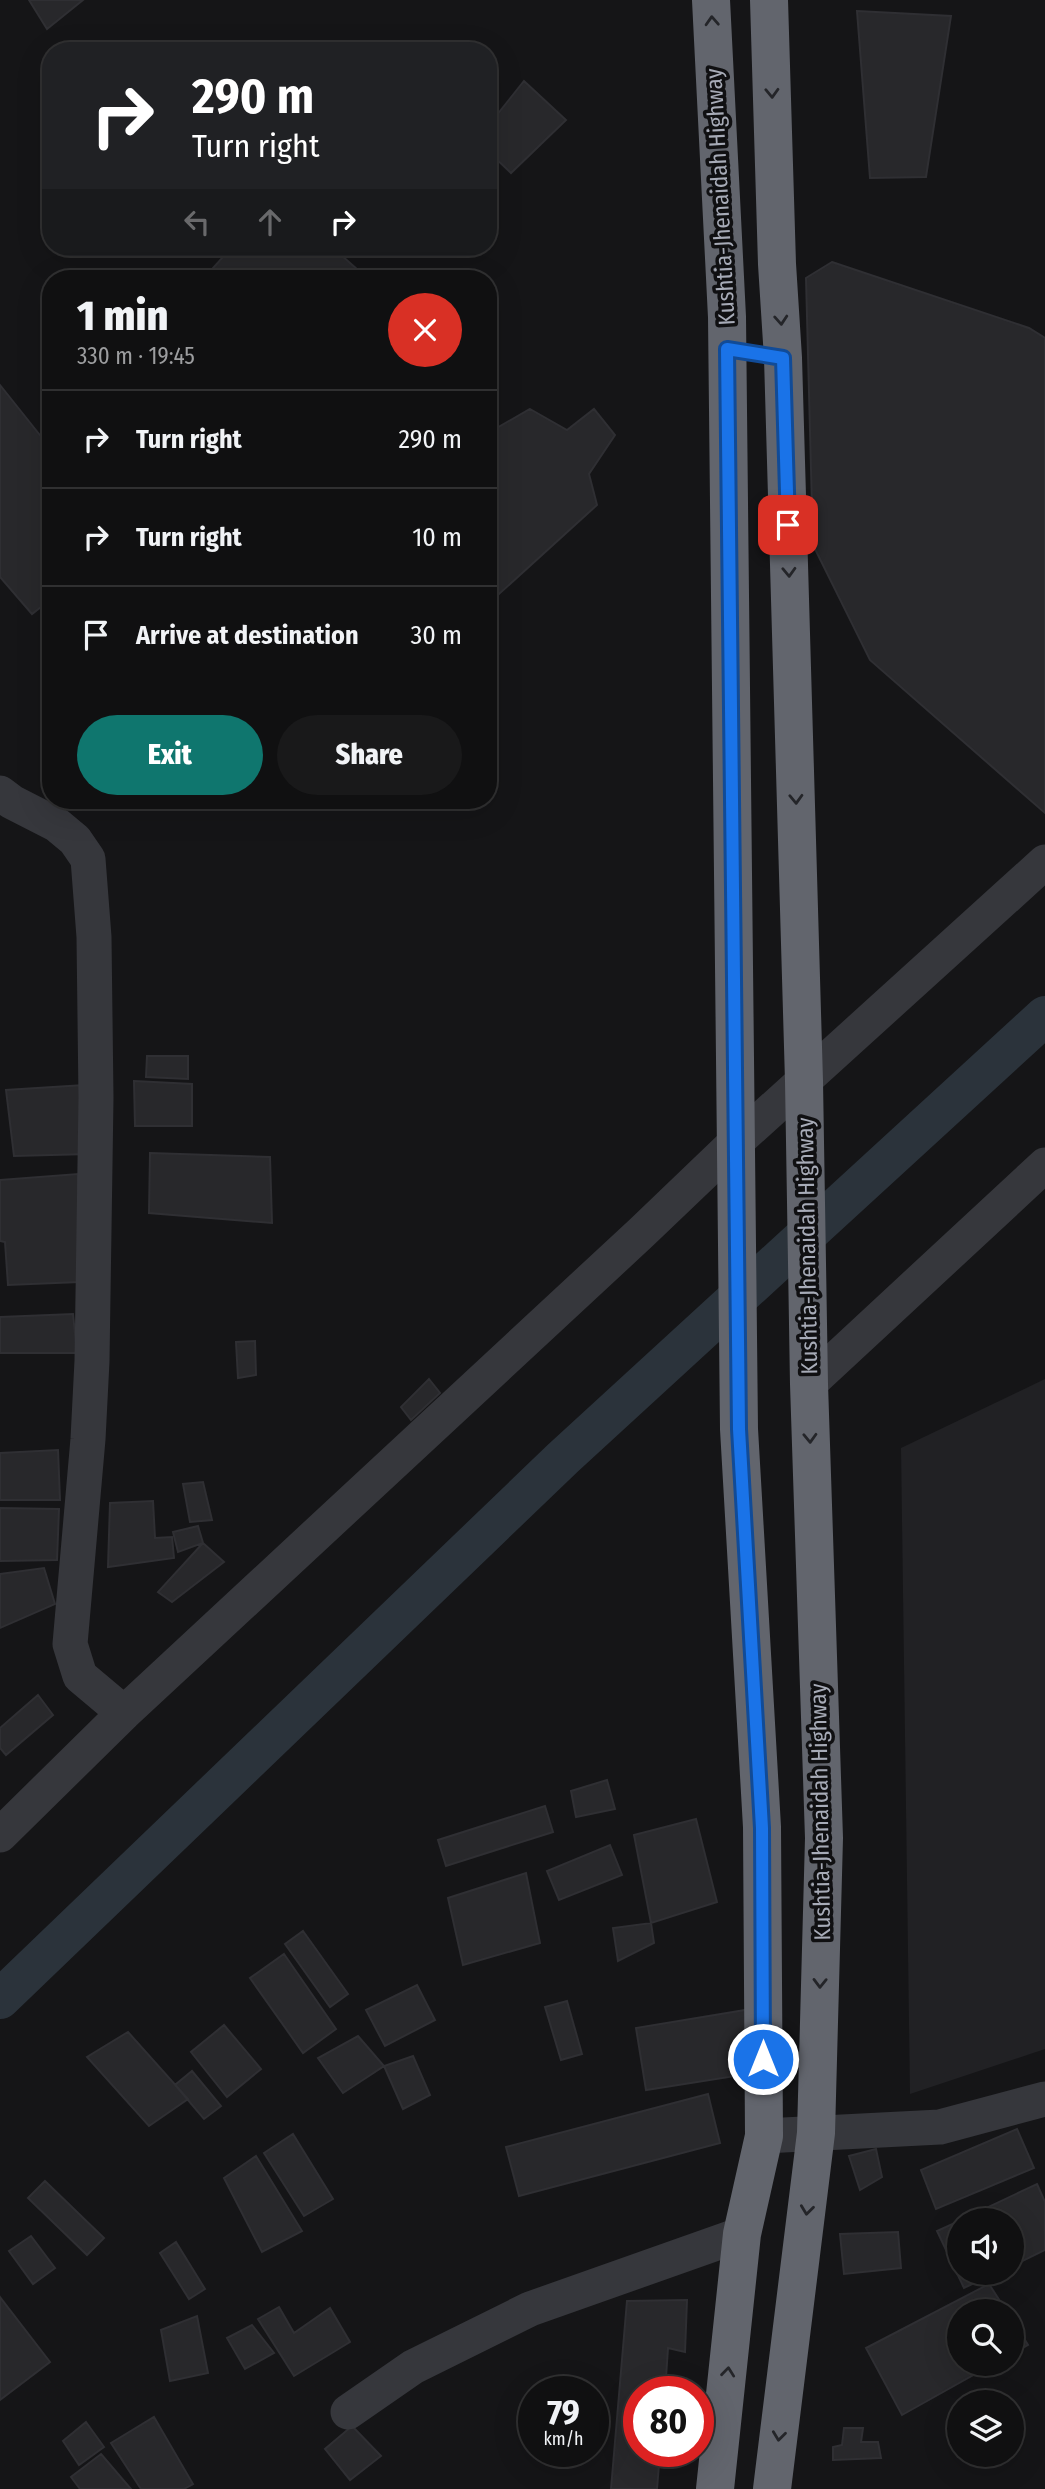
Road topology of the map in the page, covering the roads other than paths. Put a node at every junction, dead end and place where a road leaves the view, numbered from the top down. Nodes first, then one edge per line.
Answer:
1 (711, 0) edge
2 (769, 0) edge
3 (727, 349) junction
4 (783, 358) junction
5 (0, 793) edge
6 (1045, 862) edge
7 (804, 1082) junction
8 (735, 1143) junction
9 (1045, 1165) edge
10 (808, 1377) junction
11 (124, 1713) junction
12 (0, 1835) edge
13 (1045, 2099) edge
14 (816, 2133) junction
15 (764, 2136) junction
16 (742, 2234) junction
17 (348, 2412) dead end
18 (715, 2489) edge
19 (772, 2489) edge

3 -> 1 highway, Kushtia-Jhenaidah Highway
2 -> 4 highway, Kushtia-Jhenaidah Highway
3 - 4 highway
3 - 8 highway, Kushtia-Jhenaidah Highway
4 -> 7 highway, Kushtia-Jhenaidah Highway
5 - 11 street
6 - 7 street
7 - 8 street
7 - 10 highway, Kushtia-Jhenaidah Highway
8 - 11 street
8 - 15 highway, Kushtia-Jhenaidah Highway
9 - 10 street
10 -> 14 highway, Kushtia-Jhenaidah Highway
11 - 12 street
13 - 14 street
14 - 15 street
14 -> 19 highway, Kushtia-Jhenaidah Highway
15 - 16 highway, Kushtia-Jhenaidah Highway
16 - 17 street
18 -> 16 highway, Kushtia-Jhenaidah Highway

